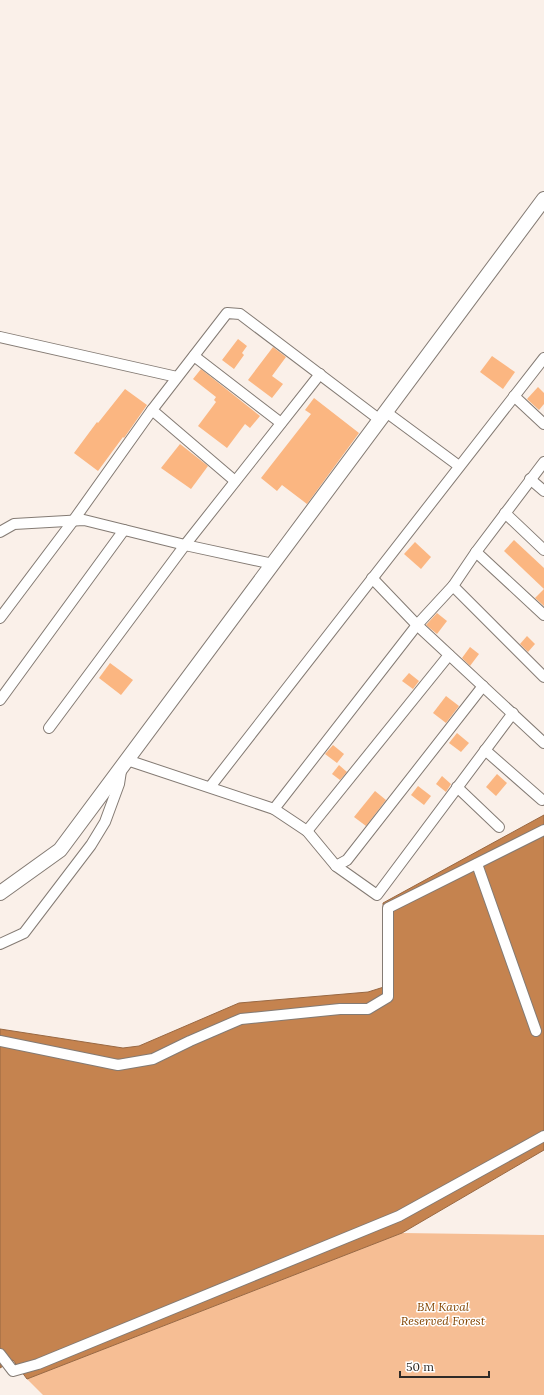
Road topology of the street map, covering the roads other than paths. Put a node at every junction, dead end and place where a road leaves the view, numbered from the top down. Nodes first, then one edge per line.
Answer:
1 (544, 199) edge
2 (0, 336) edge
3 (194, 356) junction
4 (544, 358) edge
5 (320, 374) junction
6 (177, 377) junction
7 (514, 396) junction
8 (152, 410) junction
9 (383, 416) junction
10 (281, 423) junction
11 (544, 424) edge
12 (544, 462) edge
13 (459, 466) junction
14 (530, 479) junction
15 (236, 481) junction
16 (544, 491) edge
17 (505, 513) junction
18 (73, 521) junction
19 (124, 530) junction
20 (0, 532) edge
21 (185, 545) junction
22 (544, 550) edge
23 (476, 552) junction
24 (273, 564) junction
25 (372, 578) junction
26 (453, 586) junction
27 (544, 615) edge
28 (0, 618) edge
29 (417, 625) junction
30 (449, 655) junction
31 (544, 677) edge
32 (483, 686) junction
33 (0, 700) edge
34 (513, 713) junction
35 (49, 728) dead end
36 (544, 743) edge
37 (485, 750) junction
38 (124, 764) junction
39 (210, 787) junction
40 (457, 787) junction
41 (542, 800) dead end
42 (274, 809) junction
43 (499, 827) dead end
44 (544, 830) edge
45 (307, 831) junction
46 (477, 864) junction
47 (336, 866) junction
48 (0, 893) edge
49 (0, 944) edge
50 (536, 1031) dead end
51 (0, 1041) edge
52 (544, 1136) edge
53 (0, 1354) edge

1 - 9 street
2 - 6 street
3 - 5 street
3 - 6 street
3 - 10 street
4 - 7 street
5 - 9 street
5 - 10 street
6 - 8 street
7 - 11 street
7 - 13 street
8 - 15 street
8 - 18 street
9 - 13 street
9 - 24 street
10 - 15 street
12 - 14 street
13 - 25 street
14 - 16 street
14 - 17 street
15 - 21 street
17 - 22 street
17 - 23 street
18 - 19 street
18 - 20 street
18 - 28 street
19 - 21 street
19 - 33 street
21 - 24 street
21 - 35 street
23 - 26 street
23 - 27 street
24 - 38 street
25 - 29 street
25 - 39 street
26 - 29 street
26 - 31 street
29 - 30 street
29 - 42 street
30 - 32 street
30 - 45 street
32 - 34 street
32 - 47 street
34 - 36 street
34 - 37 street
37 - 40 street
37 - 41 street
38 - 39 street
38 - 48 street
38 - 49 street
39 - 42 street
40 - 43 street
40 - 47 street
42 - 45 street
44 - 46 street
45 - 47 street
46 - 50 street
46 - 51 street
52 - 53 street

